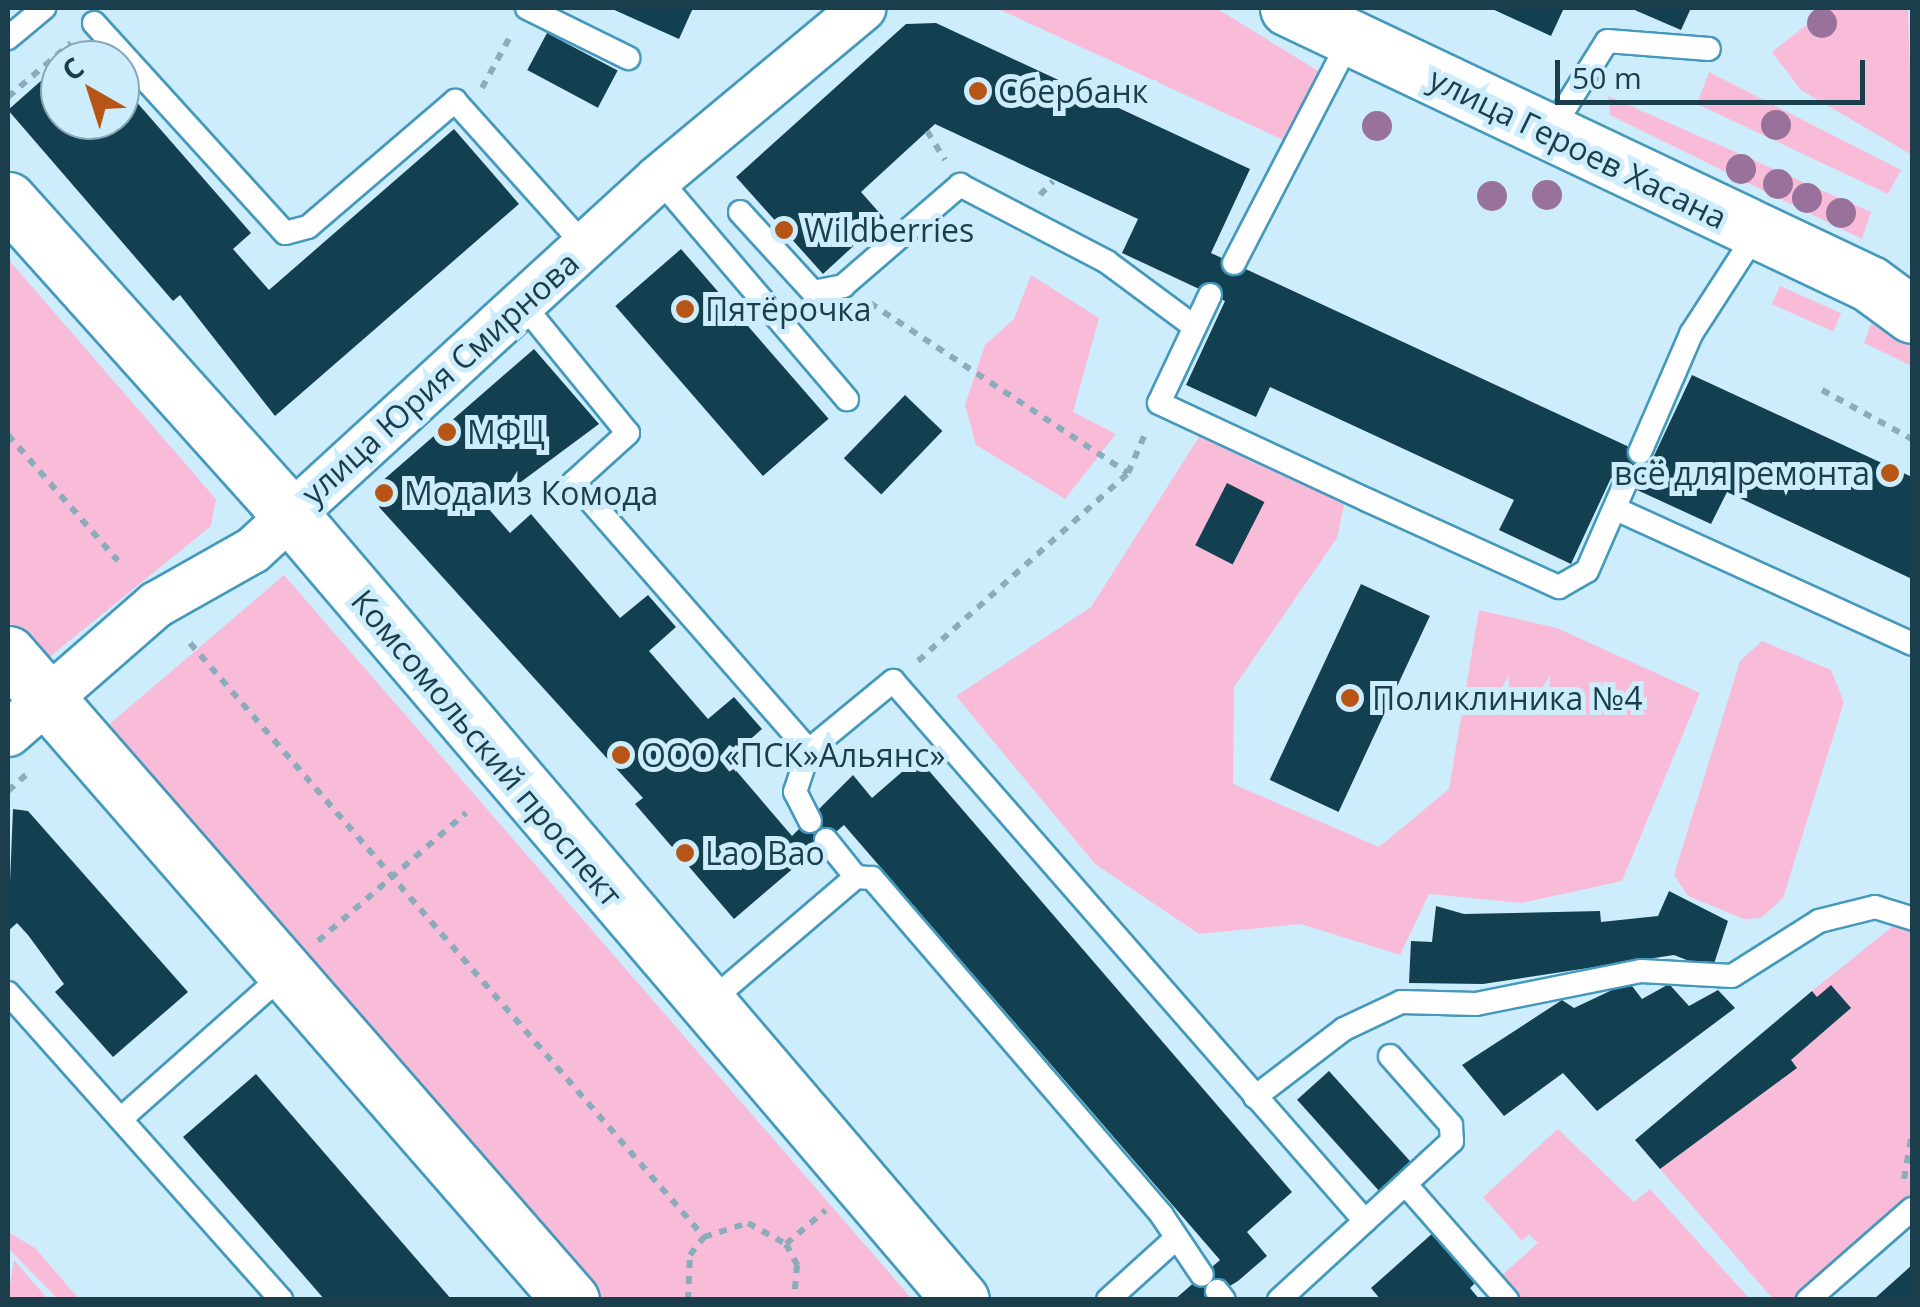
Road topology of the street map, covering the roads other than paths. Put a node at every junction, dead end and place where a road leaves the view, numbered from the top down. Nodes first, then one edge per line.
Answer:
1 (44, 8) edge
2 (862, 8) edge
3 (1288, 8) edge
4 (522, 15) edge
5 (94, 23) road end
6 (1351, 37) junction
7 (8, 38) edge
8 (1709, 49) dead end
9 (628, 58) dead end
10 (1550, 132) junction
11 (658, 178) junction
12 (8, 200) edge
13 (740, 212) dead end
14 (1755, 235) junction
15 (586, 246) junction
16 (1234, 263) dead end
17 (1902, 288) edge
18 (1210, 294) dead end
19 (521, 302) junction
20 (1195, 327) junction
21 (847, 399) dead end
22 (1640, 452) dead end
23 (1625, 484) dead end
24 (1616, 509) junction
25 (290, 514) junction
26 (1912, 644) edge
27 (8, 654) edge
28 (27, 716) edge
29 (808, 750) junction
30 (810, 820) dead end
31 (826, 840) dead end
32 (856, 877) junction
33 (1912, 918) edge
34 (301, 957) junction
35 (8, 994) edge
36 (704, 1008) junction
37 (1390, 1056) dead end
38 (1255, 1097) junction
39 (123, 1117) junction
40 (1407, 1186) junction
41 (1912, 1210) edge
42 (1365, 1221) junction
43 (1172, 1242) junction
44 (1214, 1289) edge
45 (282, 1300) edge
46 (571, 1300) edge
47 (962, 1300) edge
48 (1108, 1300) edge
49 (1279, 1300) edge
50 (1507, 1300) edge
51 (1808, 1300) edge

1 - 7 lane
2 - 11 street, улица Юрия Смирнова
3 - 6 street, улица Героев Хасана
4 - 9 lane
5 - 15 lane
6 - 10 street, улица Героев Хасана
6 - 16 lane
8 - 10 lane
10 - 14 street, улица Героев Хасана
11 - 15 street, улица Юрия Смирнова
11 - 21 lane
12 - 25 street, Комсомольский проспект
13 - 20 lane
14 - 17 street, улица Героев Хасана
14 - 22 lane
15 - 19 street, улица Юрия Смирнова
18 - 20 lane
19 - 25 street, улица Юрия Смирнова
19 - 29 lane
20 - 24 lane
23 - 24 lane
24 - 26 lane
25 - 28 street, улица Юрия Смирнова
25 - 36 street, Комсомольский проспект
27 - 28 street
28 - 34 street
29 - 30 lane
29 - 38 lane
31 - 32 lane
32 - 36 lane
32 - 43 lane
33 - 38 lane
34 - 39 lane
34 - 46 street
35 - 39 lane
36 - 47 street, Комсомольский проспект
37 - 40 lane
38 - 42 lane
39 - 45 lane
40 - 42 lane
40 - 50 lane
41 - 51 lane
42 - 49 lane
43 - 44 lane
43 - 48 lane

